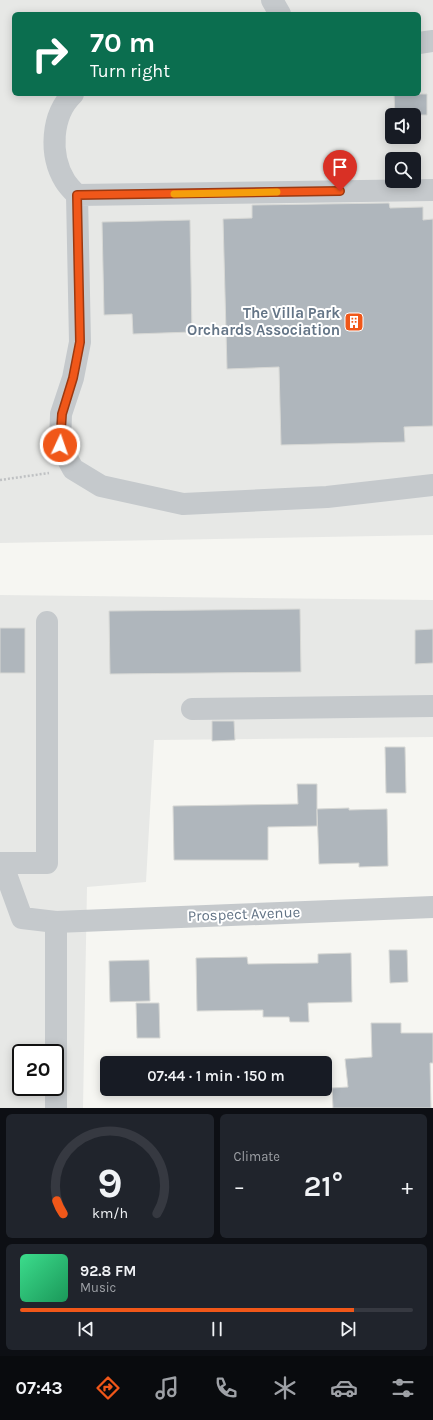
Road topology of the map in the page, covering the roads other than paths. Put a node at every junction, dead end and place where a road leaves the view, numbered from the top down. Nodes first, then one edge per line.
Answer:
1 (272, 0) edge
2 (279, 12) edge
3 (433, 41) edge
4 (421, 43) edge
5 (71, 96) edge
6 (433, 190) edge
7 (77, 195) junction
8 (433, 485) edge
9 (48, 622) dead end
10 (433, 706) edge
11 (192, 709) dead end
12 (1, 863) edge
13 (433, 907) edge
14 (56, 922) junction
15 (56, 1108) edge

1 - 2 street
3 - 4 street
5 - 7 street
6 - 7 street
7 - 8 street
9 - 12 street
10 - 11 street
12 - 14 street, Prospect Avenue
13 - 14 street, Prospect Avenue
14 - 15 street

